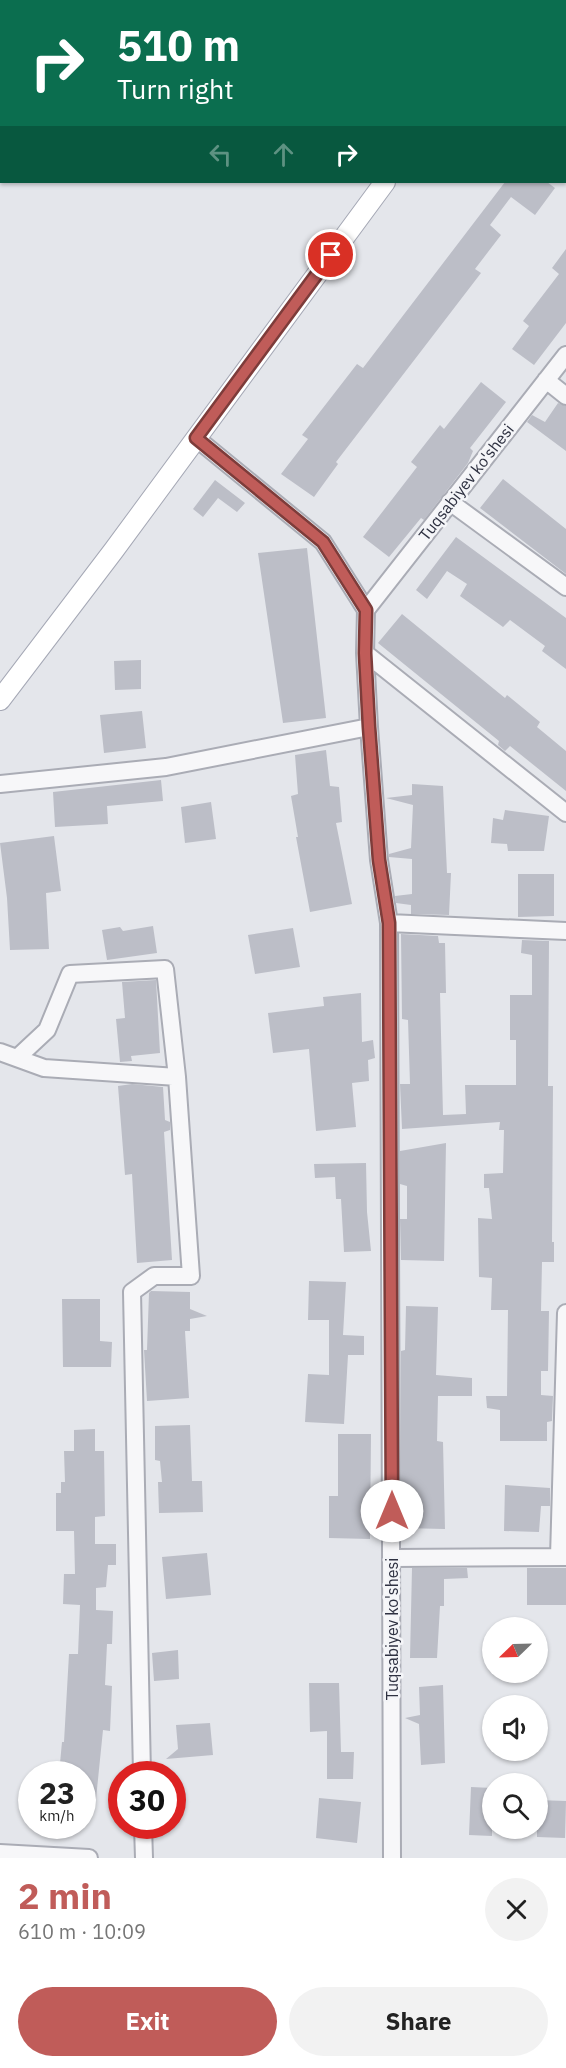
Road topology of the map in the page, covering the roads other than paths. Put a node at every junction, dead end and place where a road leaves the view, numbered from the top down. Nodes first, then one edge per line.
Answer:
1 (384, 183) edge
2 (566, 355) edge
3 (546, 380) junction
4 (566, 396) edge
5 (196, 438) junction
6 (450, 502) junction
7 (566, 587) edge
8 (366, 610) junction
9 (365, 653) junction
10 (0, 700) edge
11 (369, 727) junction
12 (0, 784) edge
13 (566, 813) edge
14 (389, 923) junction
15 (566, 931) edge
16 (0, 1052) edge
17 (17, 1058) junction
18 (177, 1077) junction
19 (566, 1312) edge
20 (563, 1557) edge
21 (392, 1558) junction
22 (142, 1761) edge
23 (143, 1839) edge
24 (0, 1853) edge
25 (89, 1858) edge
26 (144, 1858) edge
27 (392, 1858) edge

1 - 5 main road
2 - 3 street, Tuqsabiyev ko'shesi
3 - 4 street
3 - 6 street, Tuqsabiyev ko'shesi
5 - 8 street
5 - 10 main road
6 - 7 street
6 - 8 street, Tuqsabiyev ko'shesi
8 - 9 street, Tuqsabiyev ko'shesi
9 - 11 street, Tuqsabiyev ko'shesi
9 - 13 street
11 - 12 street
11 - 14 street, Tuqsabiyev ko'shesi
14 - 15 street
14 - 21 street, Tuqsabiyev ko'shesi
16 - 17 street
17 - 18 street
17 - 18 street
18 - 22 street
19 - 20 street
20 - 21 street
21 - 27 street, Tuqsabiyev ko'shesi
23 - 26 street
24 - 25 street

